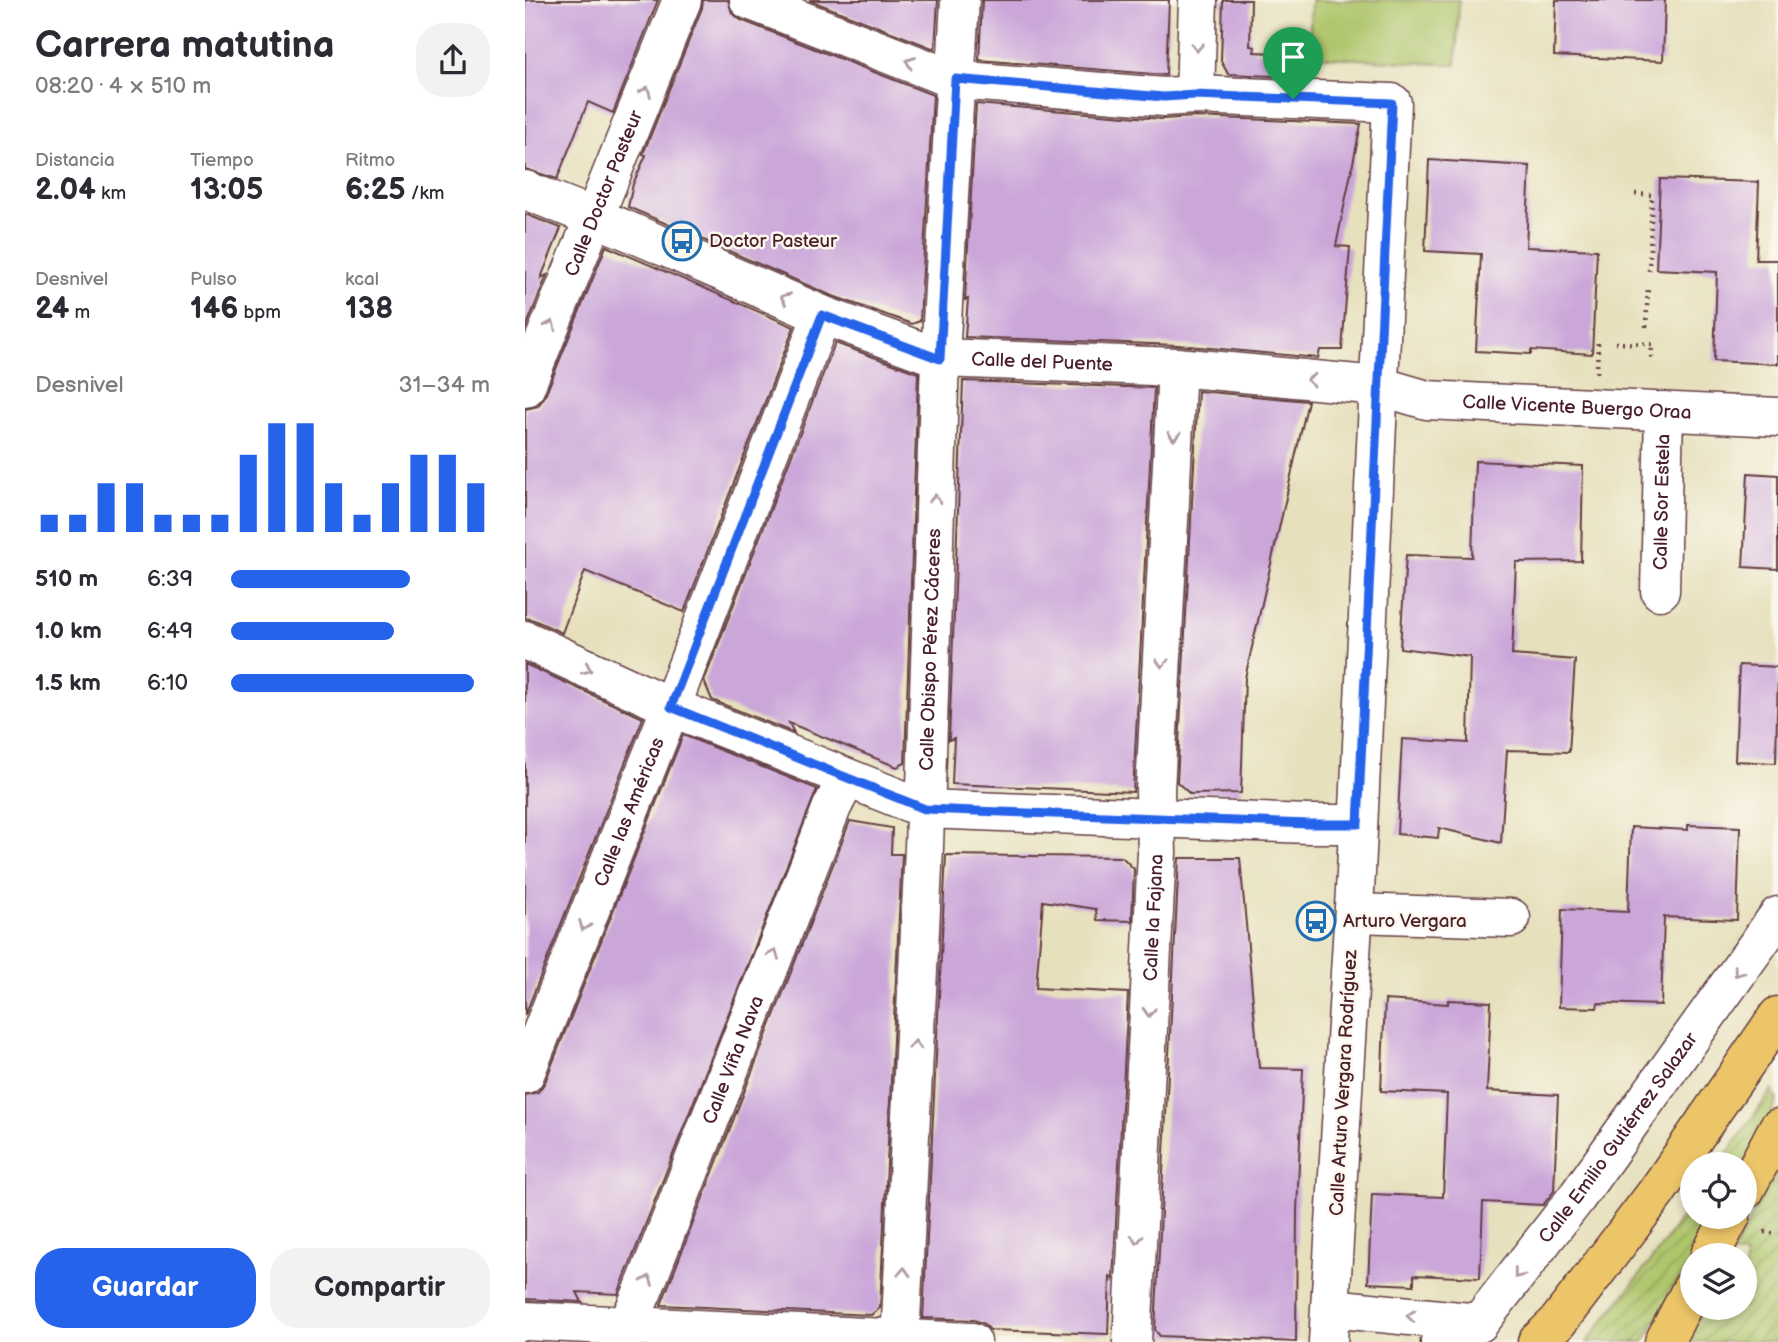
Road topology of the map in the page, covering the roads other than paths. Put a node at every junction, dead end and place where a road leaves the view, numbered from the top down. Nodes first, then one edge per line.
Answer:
1 (682, 0) edge
2 (748, 0) edge
3 (960, 0) edge
4 (1198, 0) edge
5 (955, 79) junction
6 (1195, 95) junction
7 (525, 190) edge
8 (596, 218) junction
9 (822, 315) junction
10 (940, 359) junction
11 (1177, 367) junction
12 (1379, 386) junction
13 (525, 388) edge
14 (1664, 411) junction
15 (1778, 417) edge
16 (1660, 591) dead end
17 (525, 640) edge
18 (671, 707) junction
19 (847, 778) junction
20 (925, 809) junction
21 (1157, 816) junction
22 (1358, 824) junction
23 (1354, 913) junction
24 (1778, 916) edge
25 (1511, 918) dead end
26 (1778, 1016) edge
27 (525, 1074) edge
28 (1778, 1128) edge
29 (1757, 1167) edge
30 (1680, 1311) edge
31 (525, 1321) edge
32 (1479, 1323) junction
33 (1329, 1325) edge
34 (623, 1334) edge
35 (900, 1341) edge
36 (972, 1342) edge
37 (1132, 1342) edge
38 (1440, 1342) edge
39 (1537, 1342) edge
40 (1664, 1342) edge

8 -> 1 street, Calle Doctor Pasteur
5 -> 2 street
3 - 5 street, Calle Obispo Pérez Cáceres
4 -> 6 street
5 - 6 street
5 - 10 street, Calle Obispo Pérez Cáceres
6 - 12 street, Calle Arturo Vergara Rodríguez
7 - 8 street, Calle del Puente
9 -> 8 street, Calle del Puente
13 -> 8 street, Calle Doctor Pasteur
9 - 10 street, Calle del Puente
9 - 18 street, Calle las Américas
10 - 11 street, Calle del Puente
20 -> 10 street, Calle Obispo Pérez Cáceres
12 -> 11 street, Calle del Puente
11 -> 21 street, Calle la Fajana
12 - 14 street, Calle Vicente Buergo Oraa
12 - 22 street, Calle Arturo Vergara Rodríguez
14 - 15 street, Calle Vicente Buergo Oraa
14 - 16 street, Calle Sor Estela
17 -> 18 street
18 - 19 street
18 -> 27 street, Calle las Américas
19 - 20 street
34 -> 19 street, Calle Viña Nava
20 - 21 street
35 -> 20 street, Calle Obispo Pérez Cáceres
21 - 22 street
21 -> 37 street, Calle la Fajana
22 - 23 street, Calle Arturo Vergara Rodríguez
23 - 25 street
23 - 33 street, Calle Arturo Vergara Rodríguez
24 -> 32 street, Calle Emilio Gutiérrez Salazar
26 - 39 main road
28 - 29 main road
30 - 40 main road
31 - 34 street
32 -> 33 street
32 - 38 street, Calle Emilio Gutiérrez Salazar
34 - 35 street
35 - 36 street

